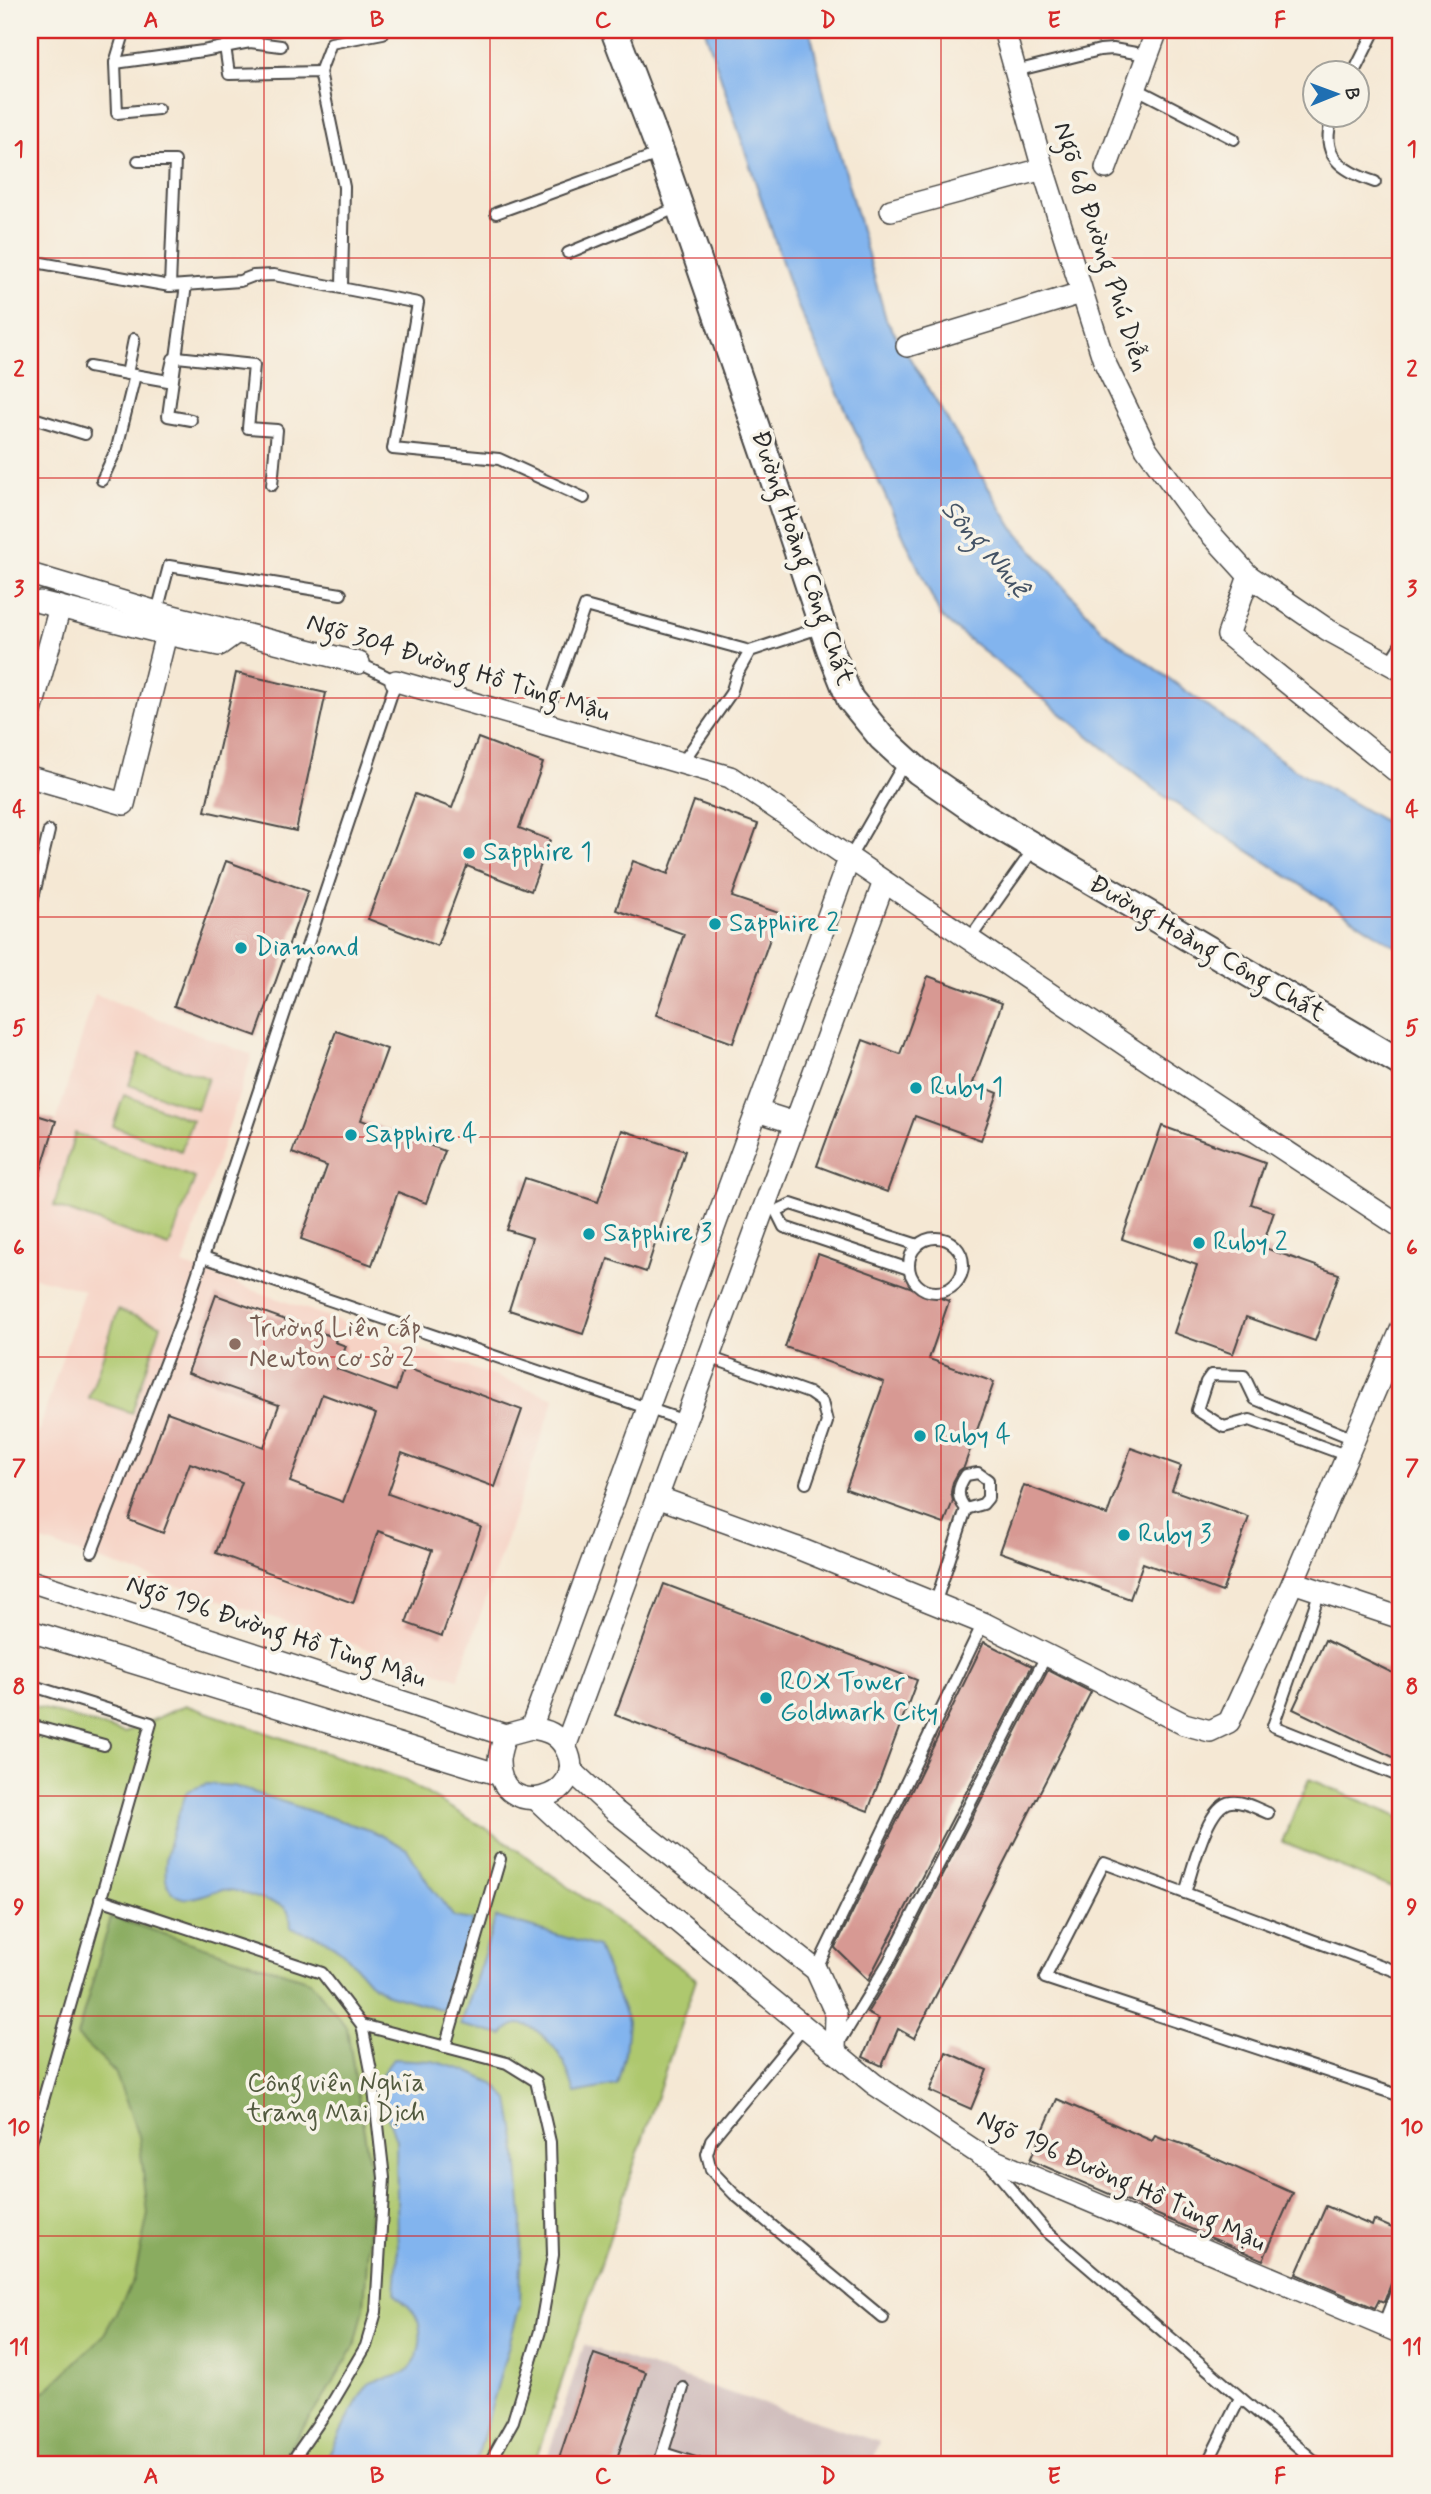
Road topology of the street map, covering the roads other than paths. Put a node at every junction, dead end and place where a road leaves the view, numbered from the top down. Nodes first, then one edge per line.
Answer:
1 (125, 30) edge
2 (614, 30) edge
3 (1004, 30) edge
4 (1157, 30) edge
5 (1375, 30) edge
6 (383, 33) dead end
7 (225, 46) junction
8 (281, 46) dead end
9 (1147, 55) junction
10 (1360, 60) edge
11 (115, 63) junction
12 (1015, 71) junction
13 (320, 72) junction
14 (1135, 88) junction
15 (158, 109) dead end
16 (1330, 130) edge
17 (1234, 139) dead end
18 (661, 153) junction
19 (138, 161) dead end
20 (1106, 168) dead end
21 (1044, 169) junction
22 (1375, 182) dead end
23 (679, 207) junction
24 (891, 211) dead end
25 (496, 213) dead end
26 (568, 253) dead end
27 (30, 261) edge
28 (186, 285) junction
29 (170, 286) junction
30 (342, 288) junction
31 (1081, 293) junction
32 (134, 339) dead end
33 (907, 346) dead end
34 (177, 356) junction
35 (89, 367) dead end
36 (131, 374) junction
37 (30, 417) edge
38 (191, 421) dead end
39 (85, 434) dead end
40 (102, 480) dead end
41 (272, 485) dead end
42 (584, 498) dead end
43 (1249, 576) junction
44 (38, 577) edge
45 (341, 594) dead end
46 (50, 604) junction
47 (157, 612) junction
48 (823, 627) junction
49 (237, 632) junction
50 (166, 634) junction
51 (1401, 644) edge
52 (750, 651) junction
53 (359, 663) joint
54 (1395, 667) edge
55 (396, 681) junction
56 (30, 715) edge
57 (542, 724) junction
58 (906, 760) junction
59 (682, 763) junction
60 (1401, 775) edge
61 (30, 777) edge
62 (49, 831) dead end
63 (1035, 847) junction
64 (849, 859) junction
65 (884, 883) junction
66 (30, 911) edge
67 (969, 940) junction
68 (1401, 1063) edge
69 (757, 1111) junction
70 (795, 1123) junction
71 (770, 1209) junction
72 (1401, 1227) edge
73 (918, 1245) junction
74 (203, 1257) junction
75 (909, 1269) junction
76 (1401, 1330) edge
77 (709, 1357) junction
78 (648, 1408) junction
79 (685, 1421) junction
80 (1351, 1447) junction
81 (806, 1483) dead end
82 (657, 1497) junction
83 (966, 1509) dead end
84 (92, 1552) dead end
85 (30, 1581) edge
86 (1293, 1582) junction
87 (1320, 1591) junction
88 (935, 1604) junction
89 (1401, 1618) edge
90 (983, 1623) junction
91 (30, 1631) edge
92 (1047, 1654) junction
93 (30, 1685) edge
94 (30, 1725) edge
95 (531, 1728) junction
96 (505, 1735) junction
97 (104, 1745) dead end
98 (565, 1747) junction
99 (570, 1769) junction
100 (500, 1775) junction
101 (1401, 1777) edge
102 (537, 1800) junction
103 (1268, 1813) dead end
104 (500, 1859) dead end
105 (1185, 1893) junction
106 (100, 1899) junction
107 (816, 1970) junction
108 (1401, 1973) edge
109 (362, 2025) junction
110 (805, 2026) junction
111 (445, 2047) junction
112 (835, 2050) junction
113 (1401, 2096) edge
114 (30, 2146) edge
115 (981, 2155) junction
116 (1401, 2280) edge
117 (883, 2318) dead end
118 (1392, 2329) edge
119 (683, 2388) dead end
120 (1240, 2398) junction
121 (663, 2453) junction
122 (290, 2464) edge
123 (489, 2464) edge
124 (659, 2464) edge
125 (698, 2464) edge
126 (1207, 2464) edge
127 (1318, 2464) edge

1 - 11 lane
2 - 18 street, Đường Hoàng Công Chất
3 - 12 street, Ngõ 68 Đường Phú Diễn
4 - 9 street
5 - 10 lane
6 - 13 lane
7 - 8 lane
7 - 11 lane
7 - 13 lane
9 - 12 lane
9 - 14 street
11 - 15 lane
12 - 21 street, Ngõ 68 Đường Phú Diễn
13 - 30 lane
14 - 17 lane
14 - 20 street
16 - 22 lane
18 - 23 street, Đường Hoàng Công Chất
18 - 25 lane
19 - 29 lane
21 - 24 street
21 - 31 street, Ngõ 68 Đường Phú Diễn
23 - 26 lane
23 - 48 street, Đường Hoàng Công Chất
27 - 29 lane
28 - 29 lane
28 - 30 lane
28 - 34 lane
30 - 42 lane
31 - 33 street
31 - 43 street, Ngõ 68 Đường Phú Diễn
32 - 36 lane
34 - 36 lane
34 - 38 lane
34 - 41 lane
35 - 36 lane
36 - 40 lane
37 - 39 lane
43 - 54 street, Ngõ 68 Đường Phú Diễn
43 - 60 street
44 - 46 lane
44 - 47 street, Ngõ 304 Đường Hồ Tùng Mậu
45 - 47 lane
46 - 50 street
46 - 56 street
47 - 49 street, Ngõ 304 Đường Hồ Tùng Mậu
48 - 52 lane
48 - 58 street, Đường Hoàng Công Chất
49 - 50 street
49 - 53 street, Ngõ 304 Đường Hồ Tùng Mậu
50 - 61 street
51 - 54 lane
52 - 57 lane
52 - 59 lane
53 - 55 lane, Ngõ 304 Đường Hồ Tùng Mậu
55 - 57 street, Ngõ 304 Đường Hồ Tùng Mậu
55 - 74 lane
57 - 59 street, Ngõ 304 Đường Hồ Tùng Mậu
58 - 63 street, Đường Hoàng Công Chất
58 - 64 lane
59 - 64 street, Ngõ 304 Đường Hồ Tùng Mậu
62 - 66 lane
63 - 67 lane
63 - 68 street, Đường Hoàng Công Chất
64 - 65 street, Ngõ 304 Đường Hồ Tùng Mậu
64 - 69 street
65 - 67 street, Ngõ 304 Đường Hồ Tùng Mậu
65 - 70 street
67 - 72 street, Ngõ 304 Đường Hồ Tùng Mậu
69 - 70 street
69 - 78 street
70 - 71 street
71 - 73 lane
71 - 75 lane
71 - 77 street
73 - 75 lane
73 - 75 lane
74 - 78 lane
74 - 84 lane
76 - 80 street
77 - 79 street
77 - 81 lane
78 - 79 lane
78 - 95 street
79 - 82 street
80 - 80 lane
80 - 86 street
82 - 88 street
82 - 98 street
83 - 88 lane
85 - 96 street, Ngõ 196 Đường Hồ Tùng Mậu
86 - 87 street
86 - 92 street
87 - 89 street
87 - 101 lane
88 - 90 street
90 - 92 street
90 - 107 lane
91 - 100 street
92 - 112 lane
93 - 106 lane
94 - 97 lane
95 - 96 street
95 - 98 street
96 - 100 street
98 - 99 street
99 - 102 street
99 - 107 street
100 - 102 street
102 - 110 street, Ngõ 196 Đường Hồ Tùng Mậu
103 - 105 lane
104 - 111 lane
105 - 108 lane
105 - 113 lane
106 - 109 lane
106 - 114 lane
107 - 112 street
109 - 111 lane
109 - 122 lane
110 - 112 street, Ngõ 196 Đường Hồ Tùng Mậu
110 - 117 lane
111 - 123 lane
112 - 115 street, Ngõ 196 Đường Hồ Tùng Mậu
115 - 118 street, Ngõ 196 Đường Hồ Tùng Mậu
115 - 120 lane
116 - 118 lane
119 - 121 lane
120 - 126 lane
120 - 127 lane
121 - 124 lane
121 - 125 lane

